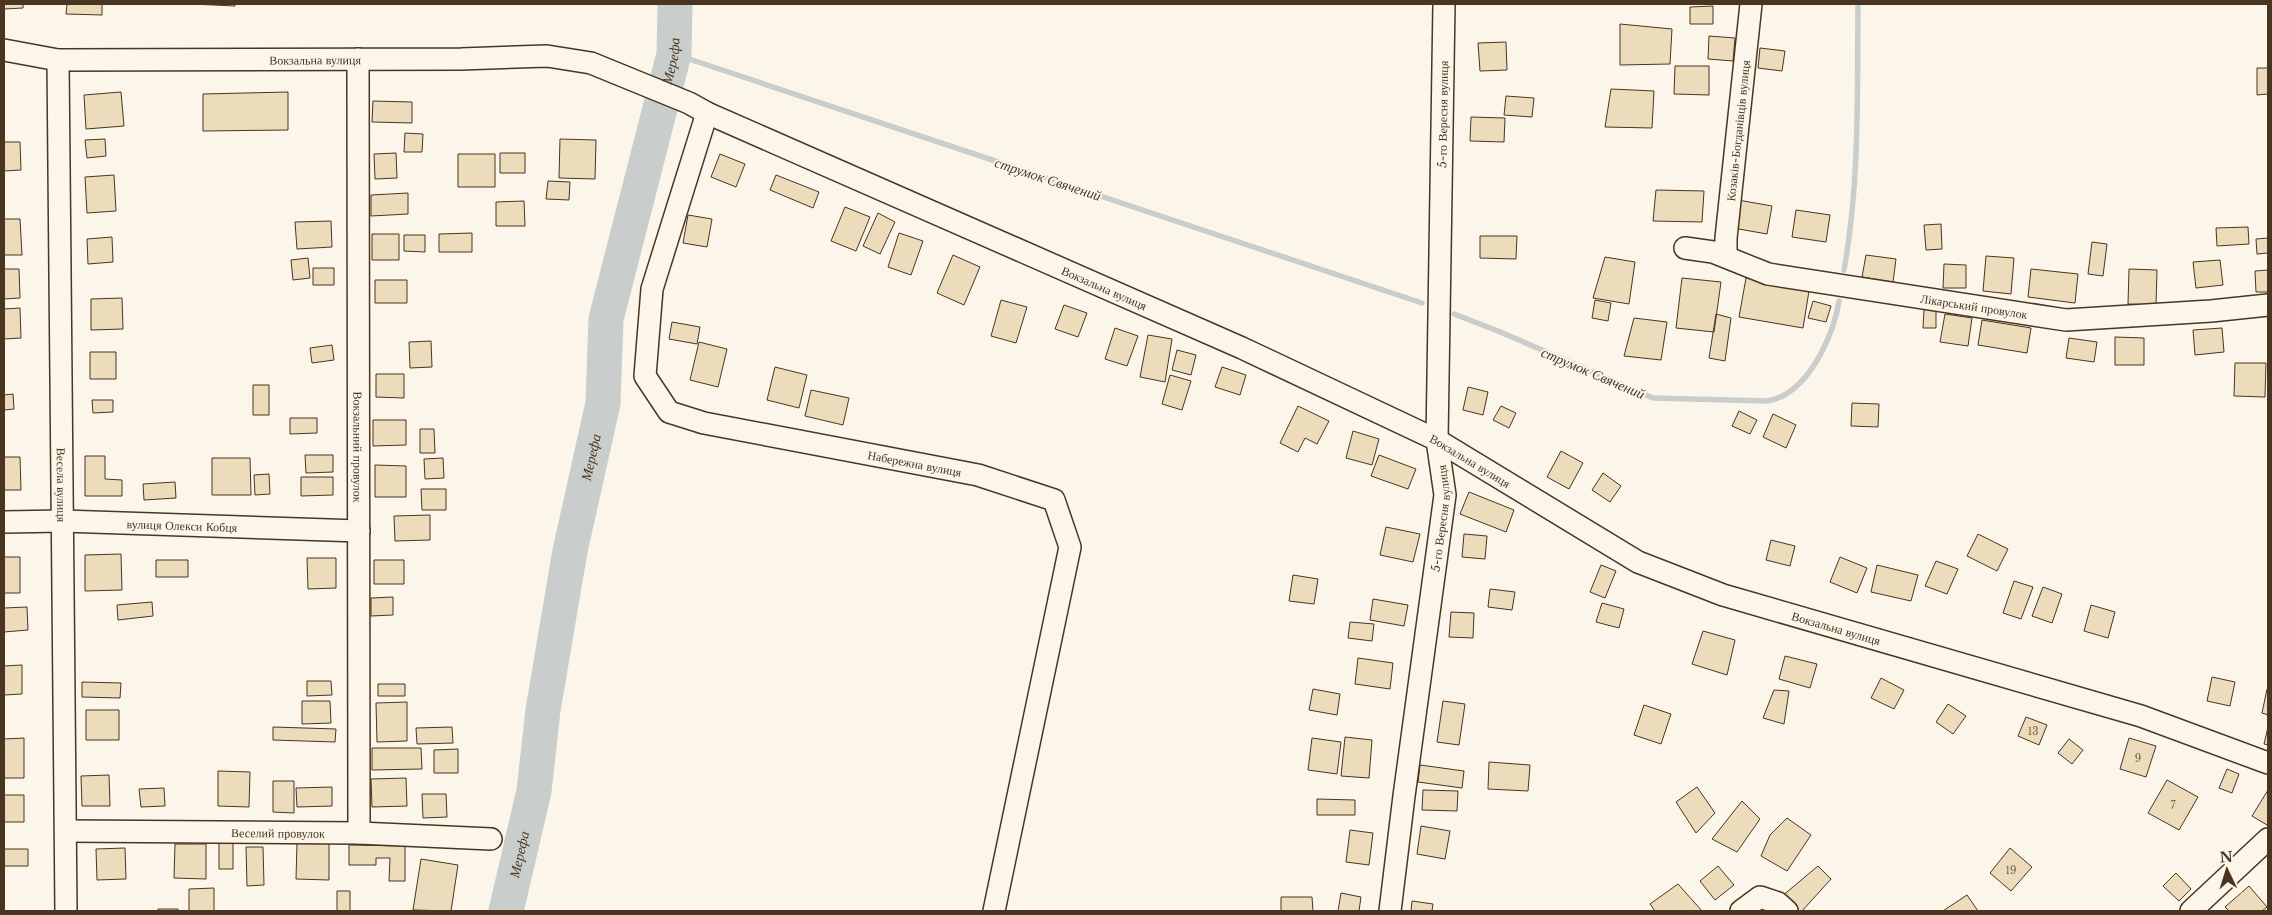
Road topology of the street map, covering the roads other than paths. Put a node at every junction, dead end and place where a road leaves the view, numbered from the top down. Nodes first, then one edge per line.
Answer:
1 (1444, 4) edge
2 (1751, 4) edge
3 (4, 50) edge
4 (358, 59) junction
5 (58, 60) junction
6 (708, 114) junction
7 (1685, 248) dead end
8 (1726, 256) junction
9 (2268, 305) edge
10 (1437, 440) junction
11 (63, 521) junction
12 (4, 522) edge
13 (359, 531) junction
14 (2268, 763) edge
15 (66, 831) junction
16 (360, 833) junction
17 (491, 839) dead end
18 (2268, 839) edge
19 (66, 911) edge
20 (994, 911) edge
21 (1390, 911) edge
22 (1741, 911) edge
23 (1787, 911) edge
24 (2191, 911) edge

1 - 10 street, 5-го Вересня вулиця
2 - 8 street, Козаків-Богданівців вулиця
3 - 5 street, Вокзальна вулиця
4 - 5 street, Вокзальна вулиця
4 - 6 street, Вокзальна вулиця
4 - 13 street, Вокзальний провулок
5 - 11 street, Весела вулиця
6 - 10 street, Вокзальна вулиця
6 - 20 street, Набережна вулиця
7 - 8 street, Лікарський провулок
8 - 9 street, Лікарський провулок
10 - 14 street, Вокзальна вулиця
10 - 21 street, 5-го Вересня вулиця
11 - 12 street, вулиця Олекси Кобця
11 - 13 street, вулиця Олекси Кобця
11 - 15 street, Весела вулиця
13 - 16 street, Вокзальний провулок
15 - 16 street, Веселий провулок
15 - 19 street, Весела вулиця
16 - 17 street, Веселий провулок
18 - 24 street
22 - 23 street

